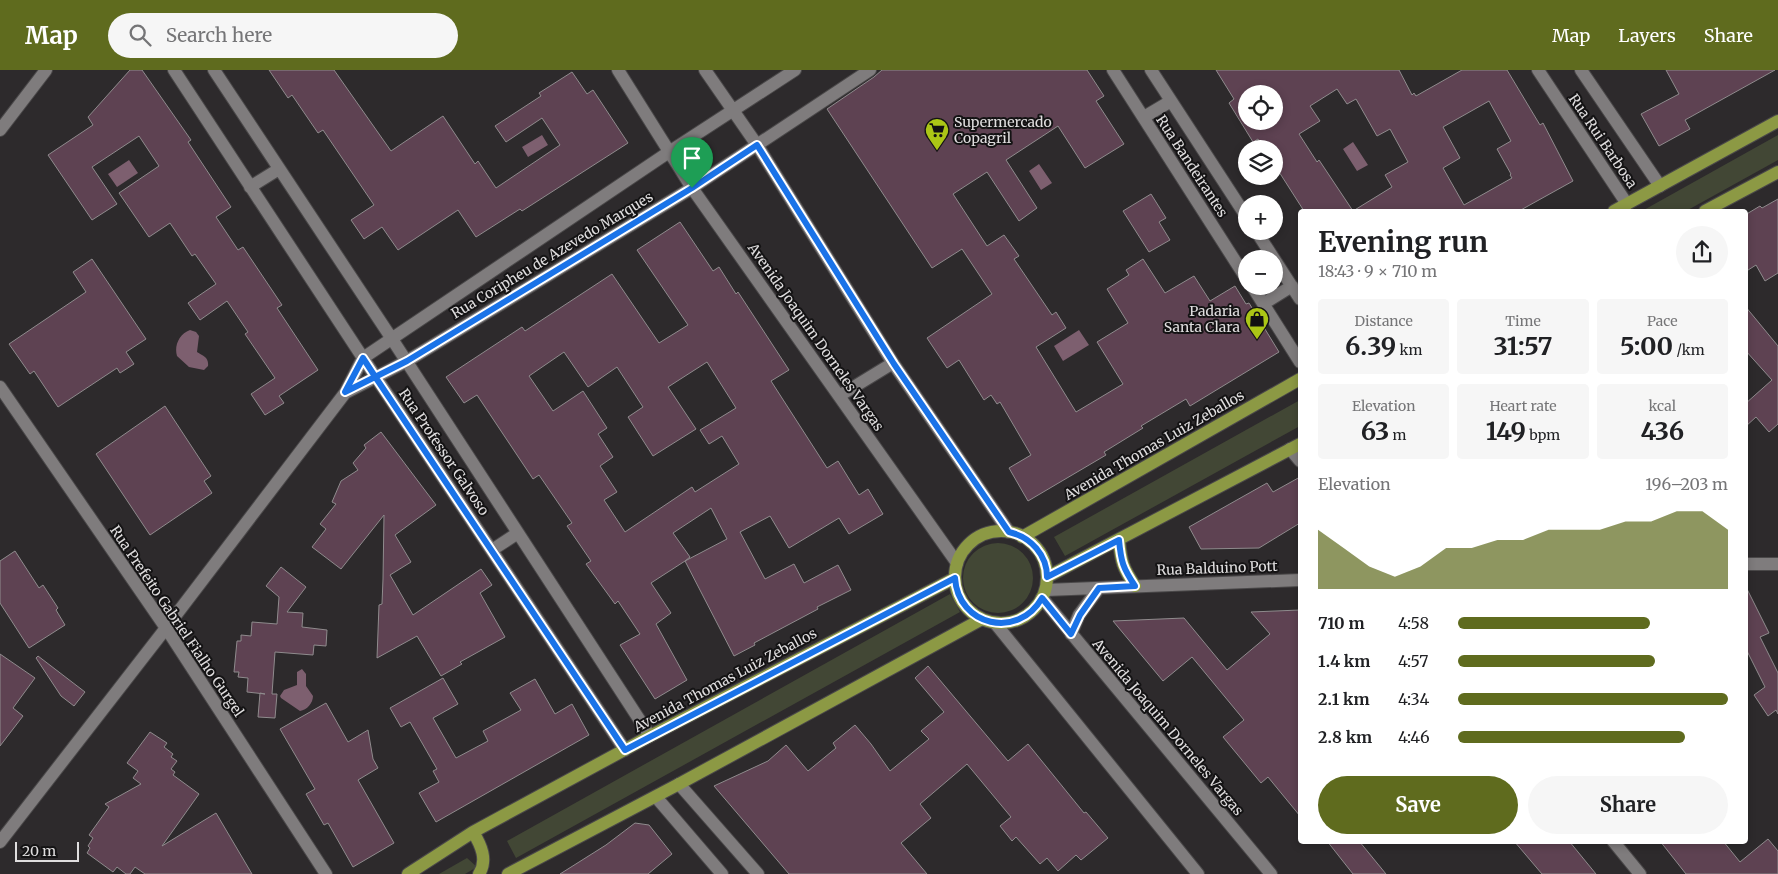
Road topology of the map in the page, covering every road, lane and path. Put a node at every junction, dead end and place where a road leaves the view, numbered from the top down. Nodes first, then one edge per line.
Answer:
1 (46, 70) edge
2 (174, 70) edge
3 (214, 70) edge
4 (618, 70) edge
5 (705, 70) edge
6 (795, 70) edge
7 (870, 70) edge
8 (1113, 70) edge
9 (1151, 70) edge
10 (1538, 70) edge
11 (1581, 70) edge
12 (1171, 101) junction
13 (732, 110) junction
14 (1144, 117) junction
15 (1778, 121) edge
16 (0, 130) edge
17 (757, 145) junction
18 (669, 152) junction
19 (279, 169) junction
20 (1778, 172) edge
21 (1660, 186) junction
22 (250, 187) junction
23 (692, 188) junction
24 (1238, 204) edge
25 (1627, 204) junction
26 (1618, 209) edge
27 (1709, 209) edge
28 (1262, 240) edge
29 (1238, 265) edge
30 (1292, 286) junction
31 (1258, 295) edge
32 (1298, 296) edge
33 (1263, 304) junction
34 (392, 339) junction
35 (363, 358) junction
36 (1298, 359) edge
37 (407, 361) junction
38 (894, 364) junction
39 (376, 378) junction
40 (1298, 380) edge
41 (0, 387) edge
42 (345, 392) junction
43 (840, 396) junction
44 (1295, 446) edge
45 (1009, 532) junction
46 (518, 533) junction
47 (1022, 537) junction
48 (1119, 540) junction
49 (492, 550) junction
50 (1748, 561) edge
51 (957, 563) junction
52 (1778, 564) edge
53 (955, 578) junction
54 (1298, 580) edge
55 (1135, 586) junction
56 (1045, 588) junction
57 (1099, 588) junction
58 (989, 621) junction
59 (166, 628) junction
60 (1071, 634) junction
61 (650, 736) junction
62 (625, 750) junction
63 (679, 784) junction
64 (656, 797) junction
65 (473, 832) junction
66 (0, 842) edge
67 (1616, 844) edge
68 (326, 874) edge
69 (408, 874) edge
70 (479, 874) edge
71 (508, 874) edge
72 (722, 874) edge
73 (758, 874) edge
74 (1198, 874) edge
75 (1270, 874) edge
76 (1640, 874) edge

1 - 16 street
2 - 22 street, Rua Professor Galvoso
3 - 19 street, Rua Professor Galvoso
4 - 18 street, Avenida Joaquim Dorneles Vargas
5 - 13 street
6 - 13 street, Rua Coripheu de Azevedo Marques
7 - 17 street, Rua Coripheu de Azevedo Marques
8 - 14 street, Rua Bandeirantes
9 - 12 street, Rua Bandeirantes
10 - 25 street, Rua Rui Barbosa
11 - 21 street, Rua Rui Barbosa
12 - 14 street
12 - 24 street, Rua Bandeirantes
13 - 17 street
13 - 18 street, Rua Coripheu de Azevedo Marques
14 - 29 street, Rua Bandeirantes
15 - 21 main road
17 - 23 street, Rua Coripheu de Azevedo Marques
17 - 38 street
18 - 23 street, Avenida Joaquim Dorneles Vargas
18 - 34 street, Rua Coripheu de Azevedo Marques
19 - 22 street
19 - 34 street, Rua Professor Galvoso
20 - 27 main road
21 - 25 main road
22 - 35 street, Rua Professor Galvoso
23 - 37 street, Rua Coripheu de Azevedo Marques
23 - 43 street, Avenida Joaquim Dorneles Vargas
25 - 26 main road
28 - 30 street
30 - 32 street
30 - 33 street
31 - 33 street
33 - 36 street
34 - 35 street, Rua Coripheu de Azevedo Marques
34 - 37 street, Rua Professor Galvoso
35 - 39 street, Rua Professor Galvoso
35 - 42 street, Rua Coripheu de Azevedo Marques
37 - 39 street, Rua Coripheu de Azevedo Marques
37 - 46 street, Rua Professor Galvoso
38 - 43 street
38 - 45 street
39 - 42 street, Rua Coripheu de Azevedo Marques
39 - 49 street, Rua Professor Galvoso
40 - 47 main road, Avenida Thomas Luiz Zeballos
41 - 59 street, Rua Prefeito Gabriel Fialho Gurgel
42 - 59 street, Rua Coripheu de Azevedo Marques
43 - 51 street, Avenida Joaquim Dorneles Vargas
44 - 48 main road
45 - 47 main road, Avenida Joaquim Dorneles Vargas
45 - 51 main road
46 - 49 street
46 - 61 street, Rua Professor Galvoso
47 - 56 main road, Avenida Joaquim Dorneles Vargas
48 - 55 main road
48 - 56 main road
49 - 62 street, Rua Professor Galvoso
50 - 52 street
51 - 53 main road
53 - 58 main road
53 - 61 main road, Avenida Thomas Luiz Zeballos
54 - 55 street, Rua Balduino Pott
55 - 57 street, Rua Balduino Pott
56 - 57 street, Rua Balduino Pott
56 - 58 main road
56 - 60 street, Avenida Joaquim Dorneles Vargas
57 - 60 street
58 - 63 main road
58 - 74 street
59 - 66 street, Rua Coripheu de Azevedo Marques
59 - 68 street, Rua Prefeito Gabriel Fialho Gurgel
60 - 75 street, Avenida Joaquim Dorneles Vargas
61 - 62 main road, Avenida Thomas Luiz Zeballos
62 - 65 main road, Avenida Thomas Luiz Zeballos
63 - 64 main road
63 - 73 street
64 - 71 main road
64 - 72 street
65 - 69 main road, Avenida Thomas Luiz Zeballos
65 - 70 main road
67 - 76 street

